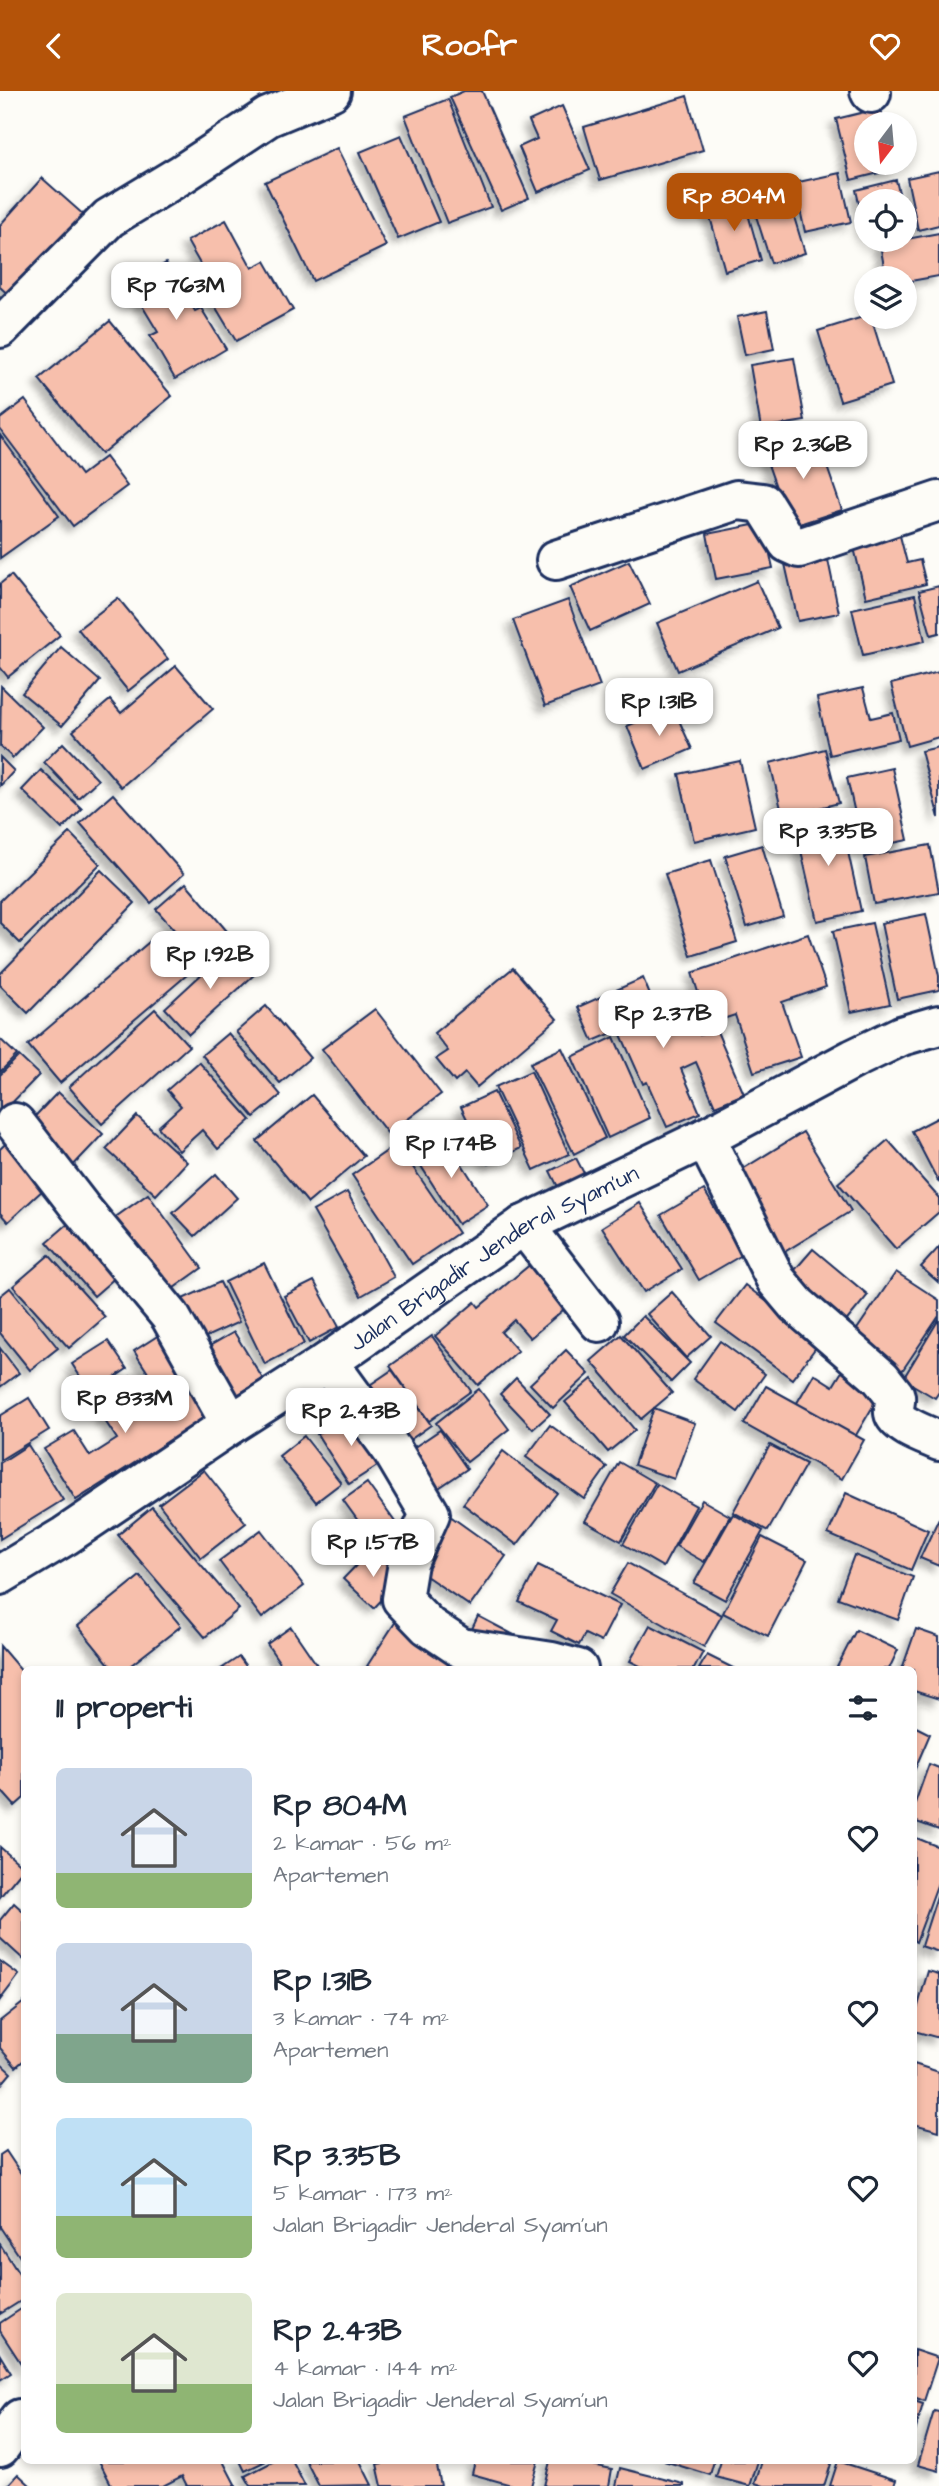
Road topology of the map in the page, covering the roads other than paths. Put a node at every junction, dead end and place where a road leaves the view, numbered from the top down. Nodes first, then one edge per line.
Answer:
1 (331, 91) edge
2 (0, 328) edge
3 (939, 501) edge
4 (556, 560) dead end
5 (939, 1025) edge
6 (15, 1123) dead end
7 (705, 1138) junction
8 (524, 1224) junction
9 (599, 1322) dead end
10 (328, 1362) junction
11 (231, 1424) junction
12 (939, 1441) edge
13 (0, 1575) edge
14 (567, 1666) edge

1 - 2 street
3 - 4 street
5 - 7 street, Jalan Brigadir Jenderal Syam'un
6 - 11 street
7 - 8 street, Jalan Brigadir Jenderal Syam'un
7 - 12 street
8 - 9 street
8 - 10 street, Jalan Brigadir Jenderal Syam'un
10 - 11 street, Jalan Brigadir Jenderal Syam'un
10 - 14 street
11 - 13 street, Jalan Brigadir Jenderal Syam'un

